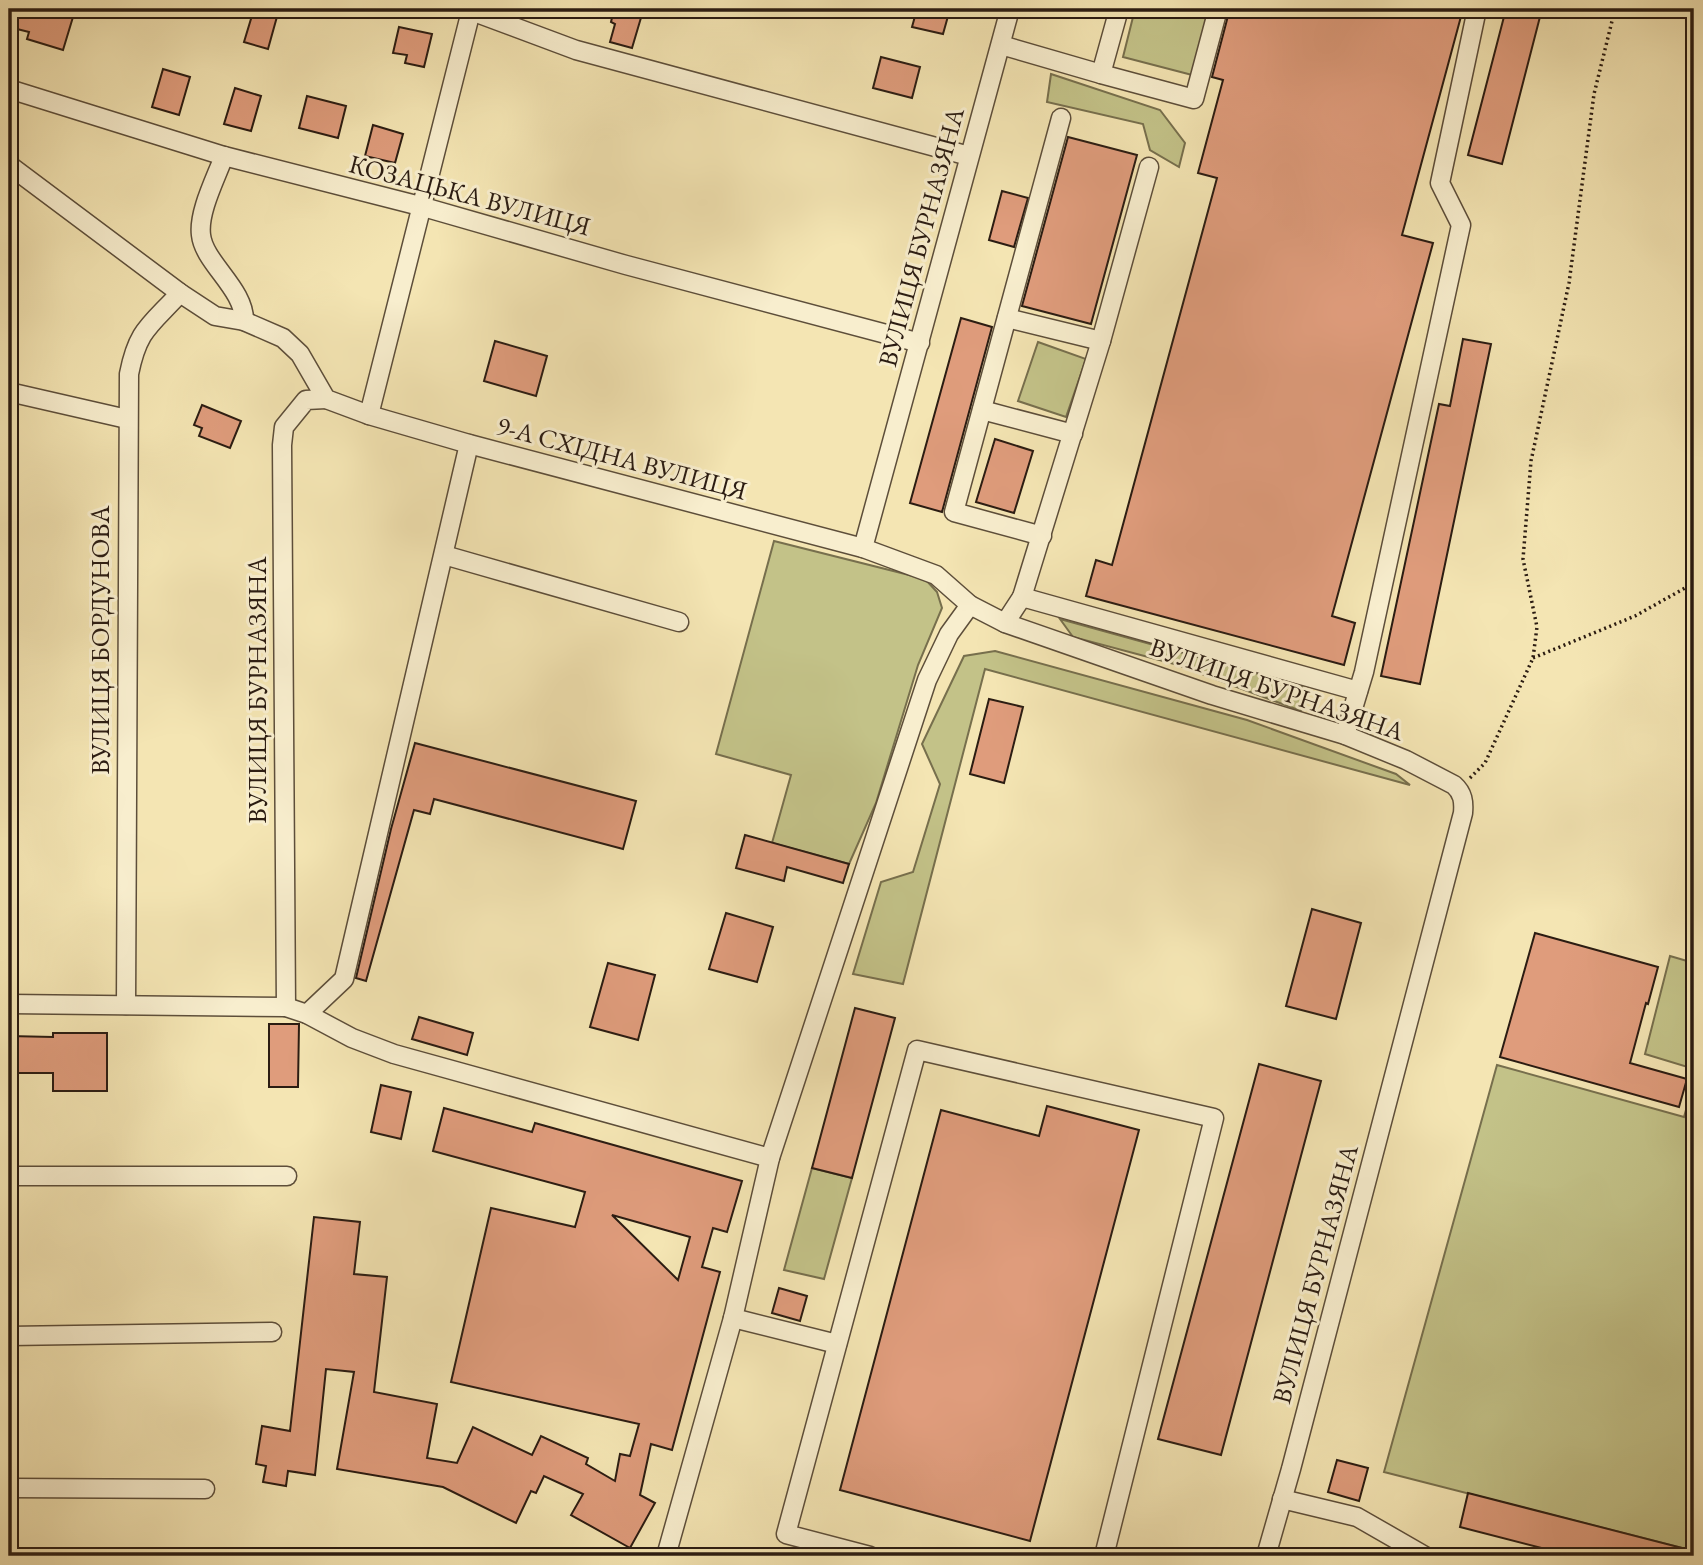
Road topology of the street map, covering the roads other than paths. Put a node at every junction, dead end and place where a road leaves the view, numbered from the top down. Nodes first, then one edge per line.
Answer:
1 (1010, 9) edge
2 (1119, 9) edge
3 (1218, 9) edge
4 (1477, 9) edge
5 (468, 10) edge
6 (1001, 45) junction
7 (1101, 74) junction
8 (9, 89) edge
9 (1061, 118) dead end
10 (224, 156) junction
11 (969, 156) junction
12 (9, 165) edge
13 (1149, 167) dead end
14 (420, 206) junction
15 (180, 293) junction
16 (1007, 318) junction
17 (244, 321) junction
18 (1101, 341) junction
19 (919, 343) junction
20 (9, 392) edge
21 (326, 399) junction
22 (982, 410) junction
23 (369, 415) junction
24 (127, 419) junction
25 (1073, 434) junction
26 (469, 444) junction
27 (1042, 536) junction
28 (863, 548) junction
29 (444, 555) junction
30 (1022, 597) junction
31 (970, 605) junction
32 (679, 622) dead end
33 (1005, 623) junction
34 (1358, 691) junction
35 (1345, 735) junction
36 (9, 1004) edge
37 (126, 1005) junction
38 (286, 1007) junction
39 (307, 1014) junction
40 (771, 1158) junction
41 (9, 1176) edge
42 (287, 1176) dead end
43 (733, 1318) junction
44 (272, 1332) dead end
45 (9, 1336) edge
46 (837, 1344) junction
47 (9, 1488) edge
48 (205, 1489) dead end
49 (1282, 1499) junction
50 (666, 1556) edge
51 (870, 1556) edge
52 (1104, 1556) edge
53 (1266, 1556) edge
54 (1425, 1556) edge

1 - 6 street, ВУЛИЦЯ БУРНАЗЯНА
2 - 7 street
3 - 7 street
4 - 34 street
5 - 11 street
5 - 14 street
6 - 7 street
6 - 11 street, ВУЛИЦЯ БУРНАЗЯНА
8 - 10 street, КОЗАЦЬКА ВУЛИЦЯ
9 - 16 street
10 - 14 street, КОЗАЦЬКА ВУЛИЦЯ
10 - 17 street
11 - 19 street, ВУЛИЦЯ БУРНАЗЯНА
12 - 15 street
13 - 18 street
14 - 19 street, КОЗАЦЬКА ВУЛИЦЯ
14 - 23 street
15 - 17 street
15 - 24 street, ВУЛИЦЯ БОРДУНОВА
16 - 18 street
16 - 22 street
17 - 21 street
18 - 25 street
19 - 28 street, ВУЛИЦЯ БУРНАЗЯНА
20 - 24 street
21 - 23 street, 9-А СХІДНА ВУЛИЦЯ
21 - 38 street, ВУЛИЦЯ БУРНАЗЯНА
22 - 25 street
22 - 27 street
23 - 26 street, 9-А СХІДНА ВУЛИЦЯ
24 - 37 street, ВУЛИЦЯ БОРДУНОВА
25 - 27 street
26 - 28 street, 9-А СХІДНА ВУЛИЦЯ
26 - 29 street
27 - 30 street
28 - 31 street, ВУЛИЦЯ БУРНАЗЯНА
29 - 32 street
29 - 39 street
30 - 33 street
30 - 34 street
31 - 33 street, ВУЛИЦЯ БУРНАЗЯНА
31 - 40 street
33 - 35 street, ВУЛИЦЯ БУРНАЗЯНА
34 - 35 street
35 - 49 street, ВУЛИЦЯ БУРНАЗЯНА
36 - 37 street
37 - 38 street
38 - 39 street
39 - 40 street
40 - 43 street
41 - 42 street
43 - 46 street
43 - 50 street
44 - 45 street
46 - 51 street
46 - 52 street
47 - 48 street
49 - 53 street, ВУЛИЦЯ БУРНАЗЯНА
49 - 54 street

